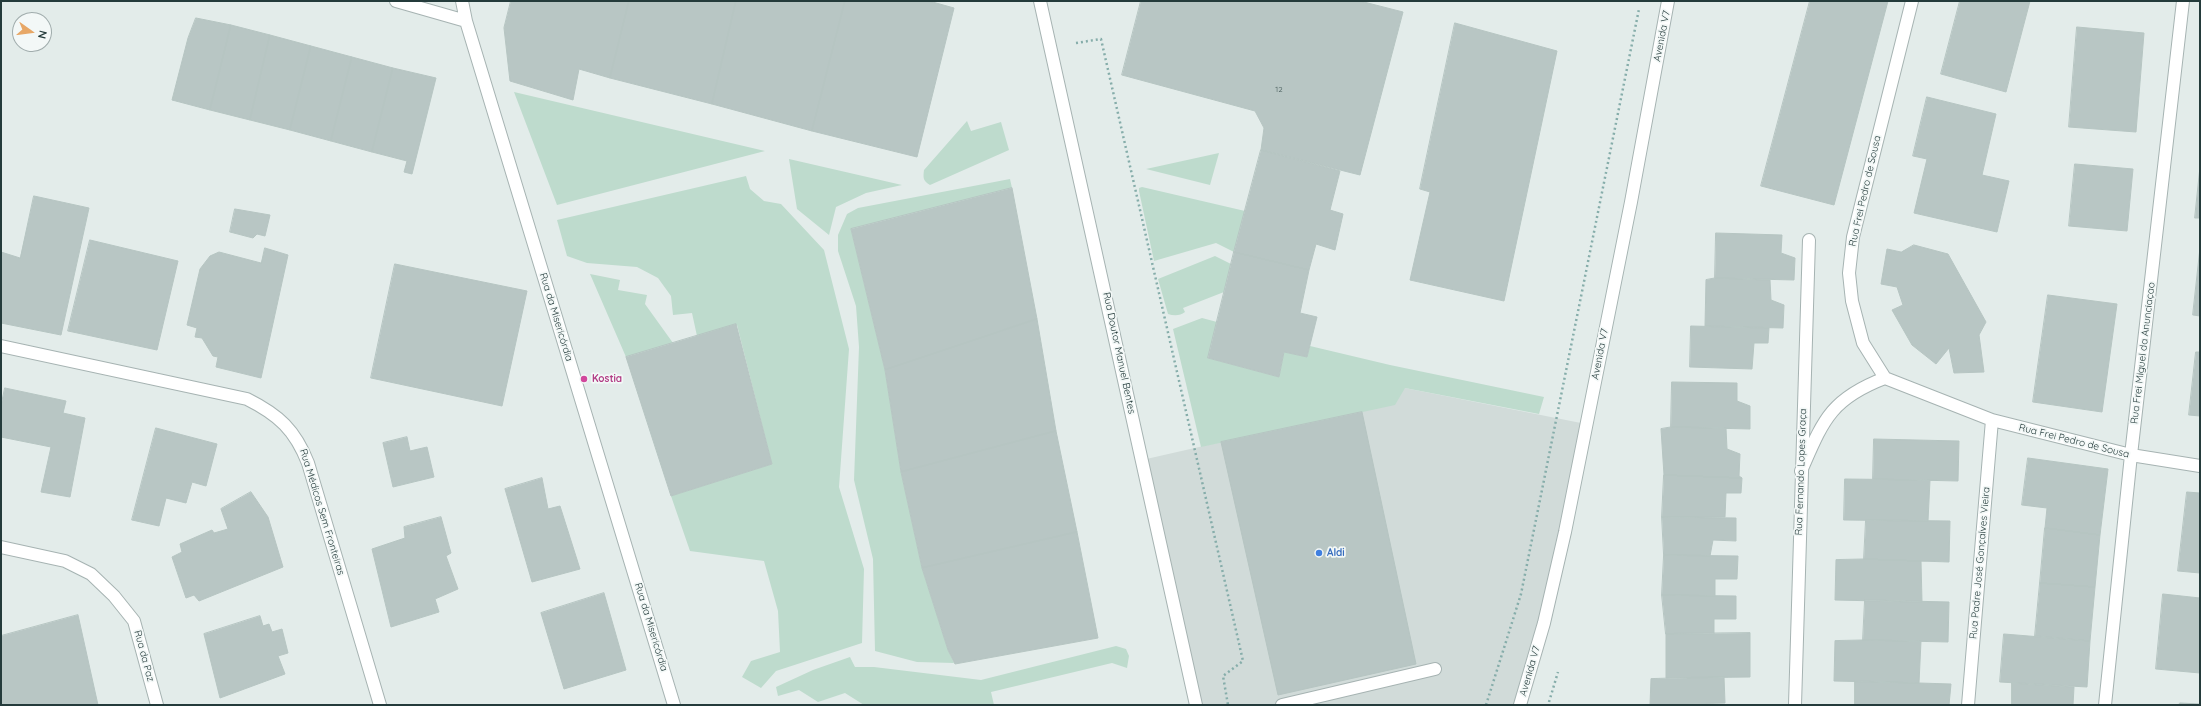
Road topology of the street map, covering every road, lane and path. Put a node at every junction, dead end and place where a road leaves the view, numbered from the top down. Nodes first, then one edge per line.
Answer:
1 (396, 1) edge
2 (462, 1) edge
3 (1040, 1) edge
4 (1641, 1) edge
5 (1668, 1) edge
6 (1912, 1) edge
7 (2183, 1) edge
8 (466, 21) junction
9 (1074, 38) dead end
10 (1809, 240) dead end
11 (1, 346) edge
12 (1885, 378) junction
13 (1992, 420) junction
14 (2131, 455) junction
15 (2200, 466) edge
16 (1800, 471) junction
17 (1, 547) edge
18 (1435, 669) dead end
19 (157, 705) edge
20 (380, 705) edge
21 (674, 705) edge
22 (1196, 705) edge
23 (1228, 705) edge
24 (1282, 705) edge
25 (1486, 705) edge
26 (1520, 705) edge
27 (1795, 705) edge
28 (1968, 705) edge
29 (2105, 705) edge

1 - 8 street
2 - 8 street, Rua da Misericórdia
3 - 22 street, Rua Doutor Manuel Bentes
4 - 25 path
5 - 26 street, Avenida V7
6 - 12 street, Rua Frei Pedro de Sousa
7 - 14 street, Rua Frei Miguel da Anunciaçao
8 - 21 street, Rua da Misericórdia
9 - 23 path
10 - 16 street, Rua Fernando Lopes Graça
11 - 20 street, Rua Médicos Sem Fronteiras
12 - 13 street, Rua Frei Pedro de Sousa
12 - 16 street
13 - 14 street, Rua Frei Pedro de Sousa
13 - 28 street, Rua Padre José Gonçalves Vieira
14 - 15 street, Rua Frei Pedro de Sousa
14 - 29 street, Rua Frei Miguel da Anunciaçao
16 - 27 street, Rua Fernando Lopes Graça
17 - 19 street, Rua da Paz
18 - 24 street

